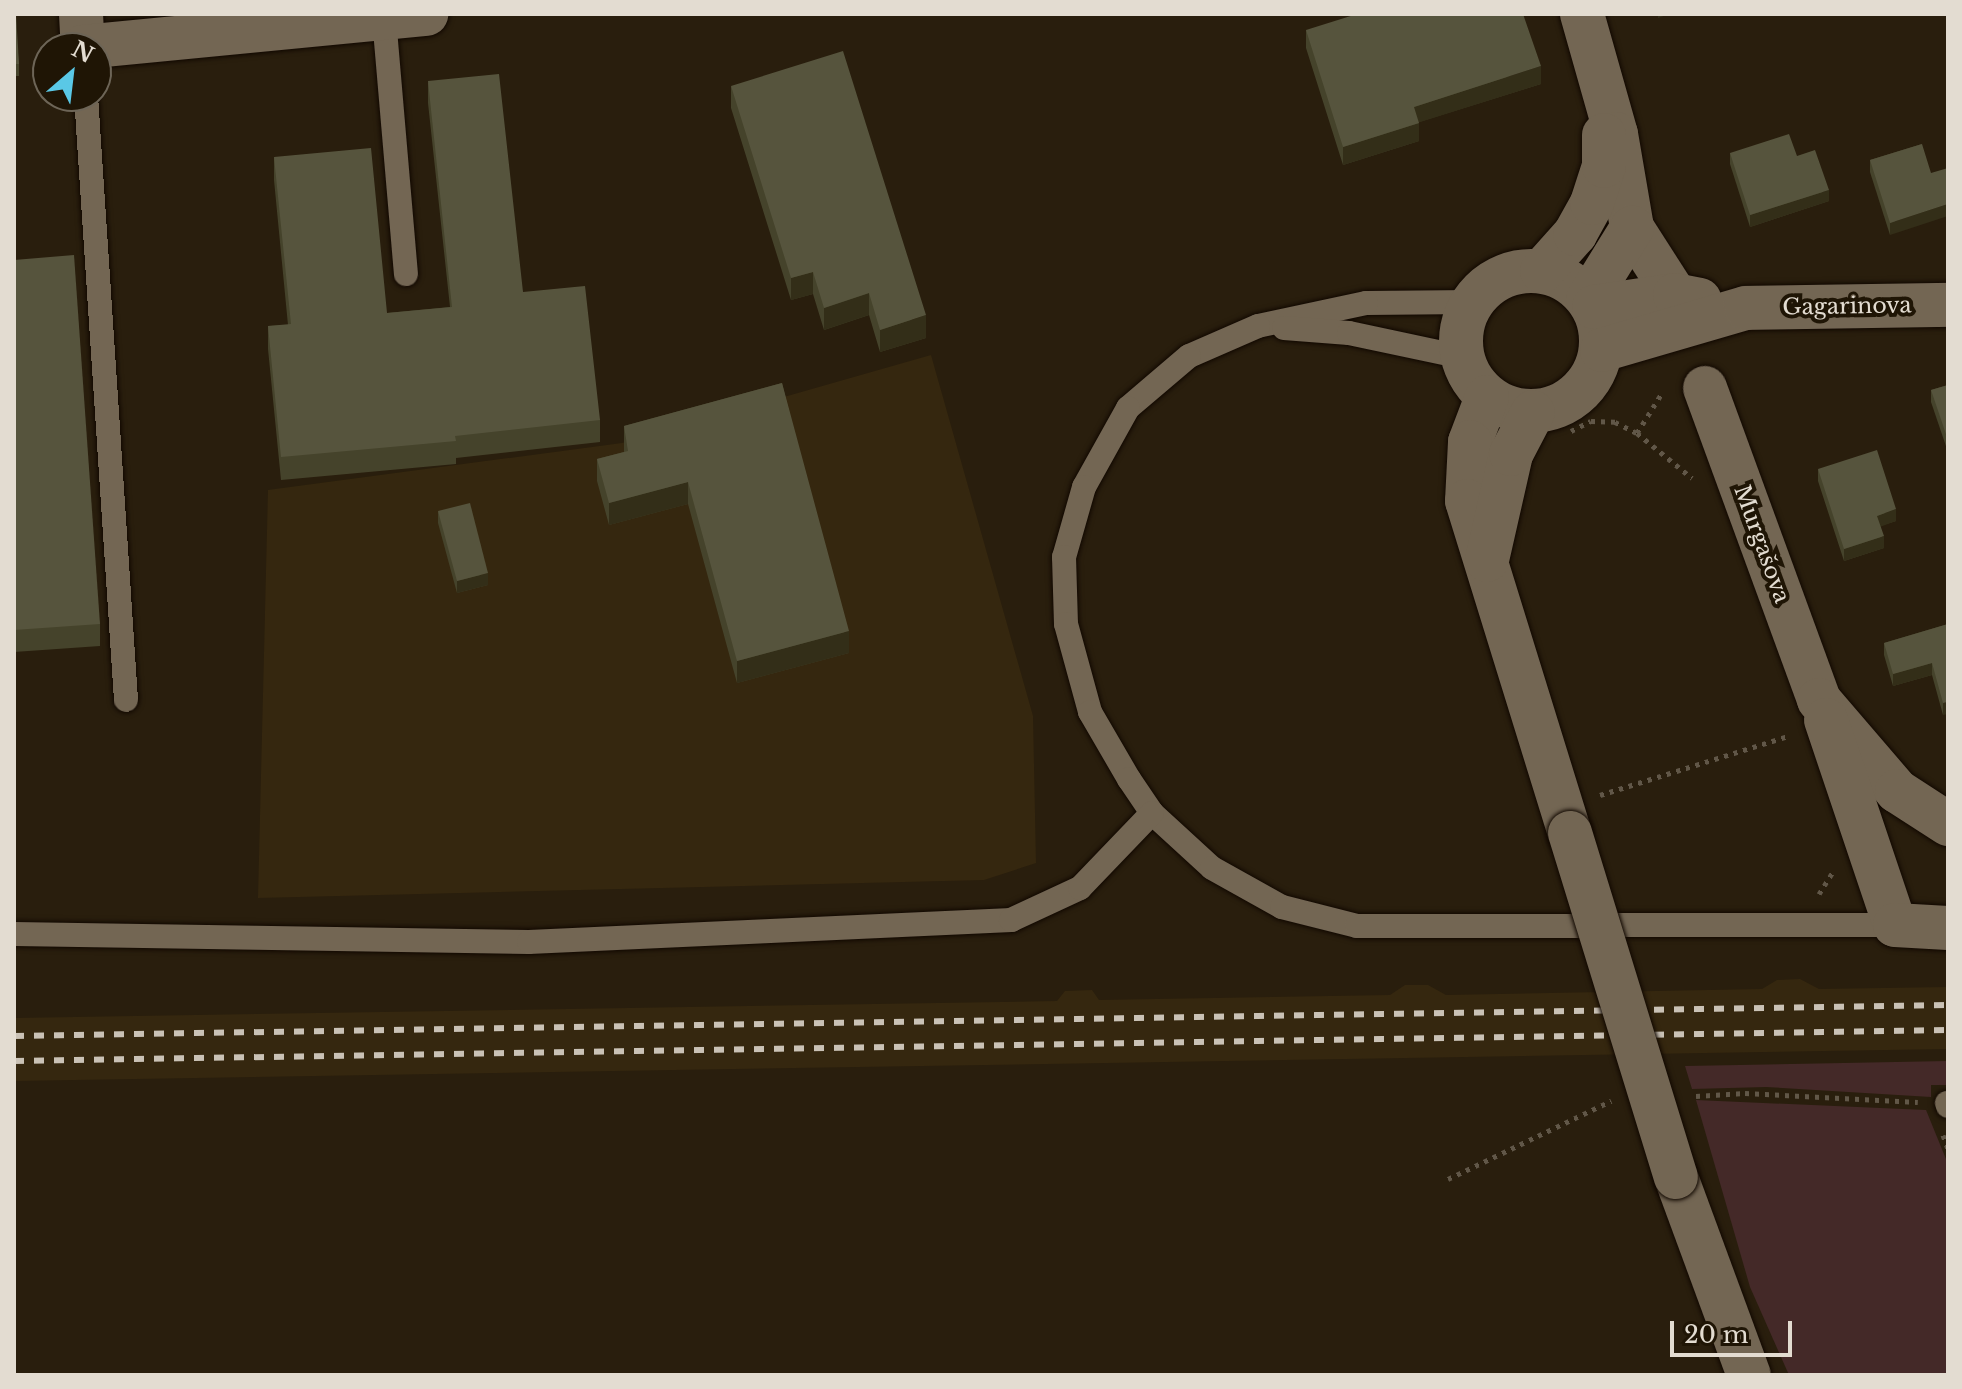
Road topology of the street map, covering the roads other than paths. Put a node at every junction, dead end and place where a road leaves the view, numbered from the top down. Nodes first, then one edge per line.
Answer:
1 (1582, 14) edge
2 (405, 16) edge
3 (112, 34) edge
4 (1604, 80) junction
5 (87, 112) edge
6 (1632, 228) junction
7 (1542, 271) junction
8 (406, 274) dead end
9 (1675, 295) junction
10 (1472, 302) junction
11 (1591, 303) junction
12 (1948, 305) edge
13 (1746, 308) junction
14 (1258, 326) junction
15 (1602, 350) junction
16 (1462, 357) junction
17 (1705, 388) dead end
18 (1487, 397) junction
19 (1550, 423) junction
20 (1486, 566) junction
21 (126, 700) dead end
22 (1804, 710) junction
23 (1152, 813) junction
24 (1948, 824) edge
25 (1895, 925) junction
26 (1948, 928) edge
27 (14, 934) edge
28 (1749, 1375) edge

1 - 4 street
2 - 3 street
2 - 8 lane
4 - 6 street
4 - 7 street
5 - 21 lane
6 - 9 street
6 - 11 street
7 - 10 street
7 - 11 street
9 - 11 street, Gagarinova
9 - 13 street, Gagarinova
10 - 14 lane
10 - 16 street
11 - 15 street
12 - 13 street, Gagarinova
13 - 15 street, Gagarinova
14 - 16 lane
14 - 23 lane
15 - 19 street
16 - 18 street
17 - 22 street, Murgašova
18 - 19 street
18 - 20 street
19 - 20 street
20 - 28 street, bridge
22 - 24 street, Murgašova
22 - 25 street, Murgašova
23 - 25 lane
23 - 27 lane
25 - 26 street

